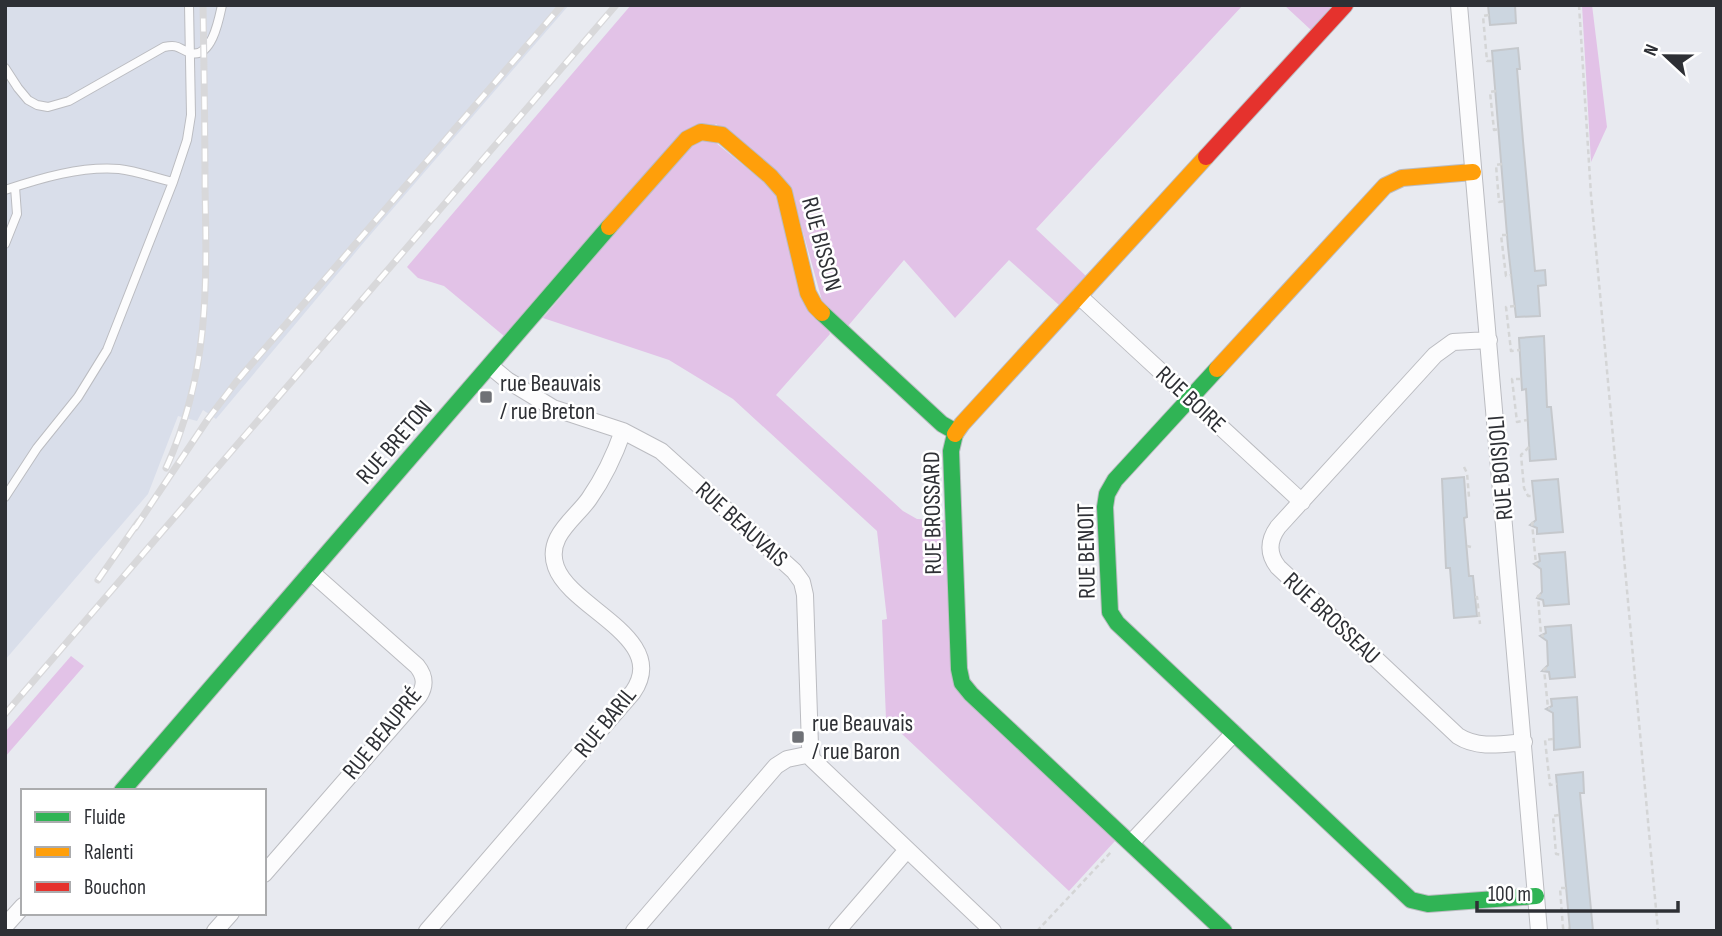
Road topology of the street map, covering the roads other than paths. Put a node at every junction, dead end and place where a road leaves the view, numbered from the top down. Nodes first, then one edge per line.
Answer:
1 (189, 5) edge
2 (222, 5) edge
3 (1345, 5) edge
4 (1459, 5) edge
5 (191, 53) junction
6 (5, 68) edge
7 (704, 130) joint
8 (1473, 172) junction
9 (173, 182) junction
10 (15, 187) junction
11 (5, 190) edge
12 (5, 244) edge
13 (1079, 296) junction
14 (1489, 340) junction
15 (490, 366) junction
16 (1190, 399) junction
17 (623, 431) junction
18 (956, 432) junction
19 (5, 497) edge
20 (1302, 502) junction
21 (311, 572) junction
22 (1234, 733) junction
23 (1524, 742) junction
24 (811, 754) junction
25 (124, 789) edge
26 (1125, 844) junction
27 (906, 851) junction
28 (266, 872) edge
29 (1536, 896) junction
30 (21, 908) edge
31 (229, 915) edge
32 (5, 926) edge
33 (215, 931) edge
34 (427, 931) edge
35 (634, 931) edge
36 (837, 931) edge
37 (993, 931) edge
38 (1224, 931) edge
39 (1539, 931) edge

1 - 5 lane
2 - 5 lane
3 - 13 street, RUE BROSSARD
4 - 8 street, RUE BOISJOLI
5 - 6 lane
5 - 9 lane
7 - 15 street, RUE BRETON
7 - 18 street, RUE BISSON
8 - 14 street, RUE BOISJOLI
8 - 16 street, RUE BENOIT
9 - 10 lane
9 - 19 lane
10 - 11 lane
10 - 12 lane
13 - 16 street, RUE BOIRE
13 - 18 street, RUE BROSSARD
14 - 20 street, RUE BROSSEAU
14 - 23 street, RUE BOISJOLI
15 - 17 street, RUE BEAUVAIS
15 - 21 street, RUE BRETON
16 - 20 street, RUE BOIRE
16 - 22 street, RUE BENOIT
17 - 24 street, RUE BEAUVAIS
17 - 34 street, RUE BARIL
18 - 26 street, RUE BROSSARD
20 - 23 street, RUE BROSSEAU
21 - 25 street, RUE BRETON
21 - 28 street, RUE BEAUPRÉ
22 - 26 street
22 - 29 street, RUE BENOIT
23 - 29 street, RUE BOISJOLI
24 - 27 street
24 - 35 street
26 - 38 street, RUE BROSSARD
27 - 36 street
27 - 37 street
29 - 39 street, RUE BOISJOLI
30 - 32 street
31 - 33 street

